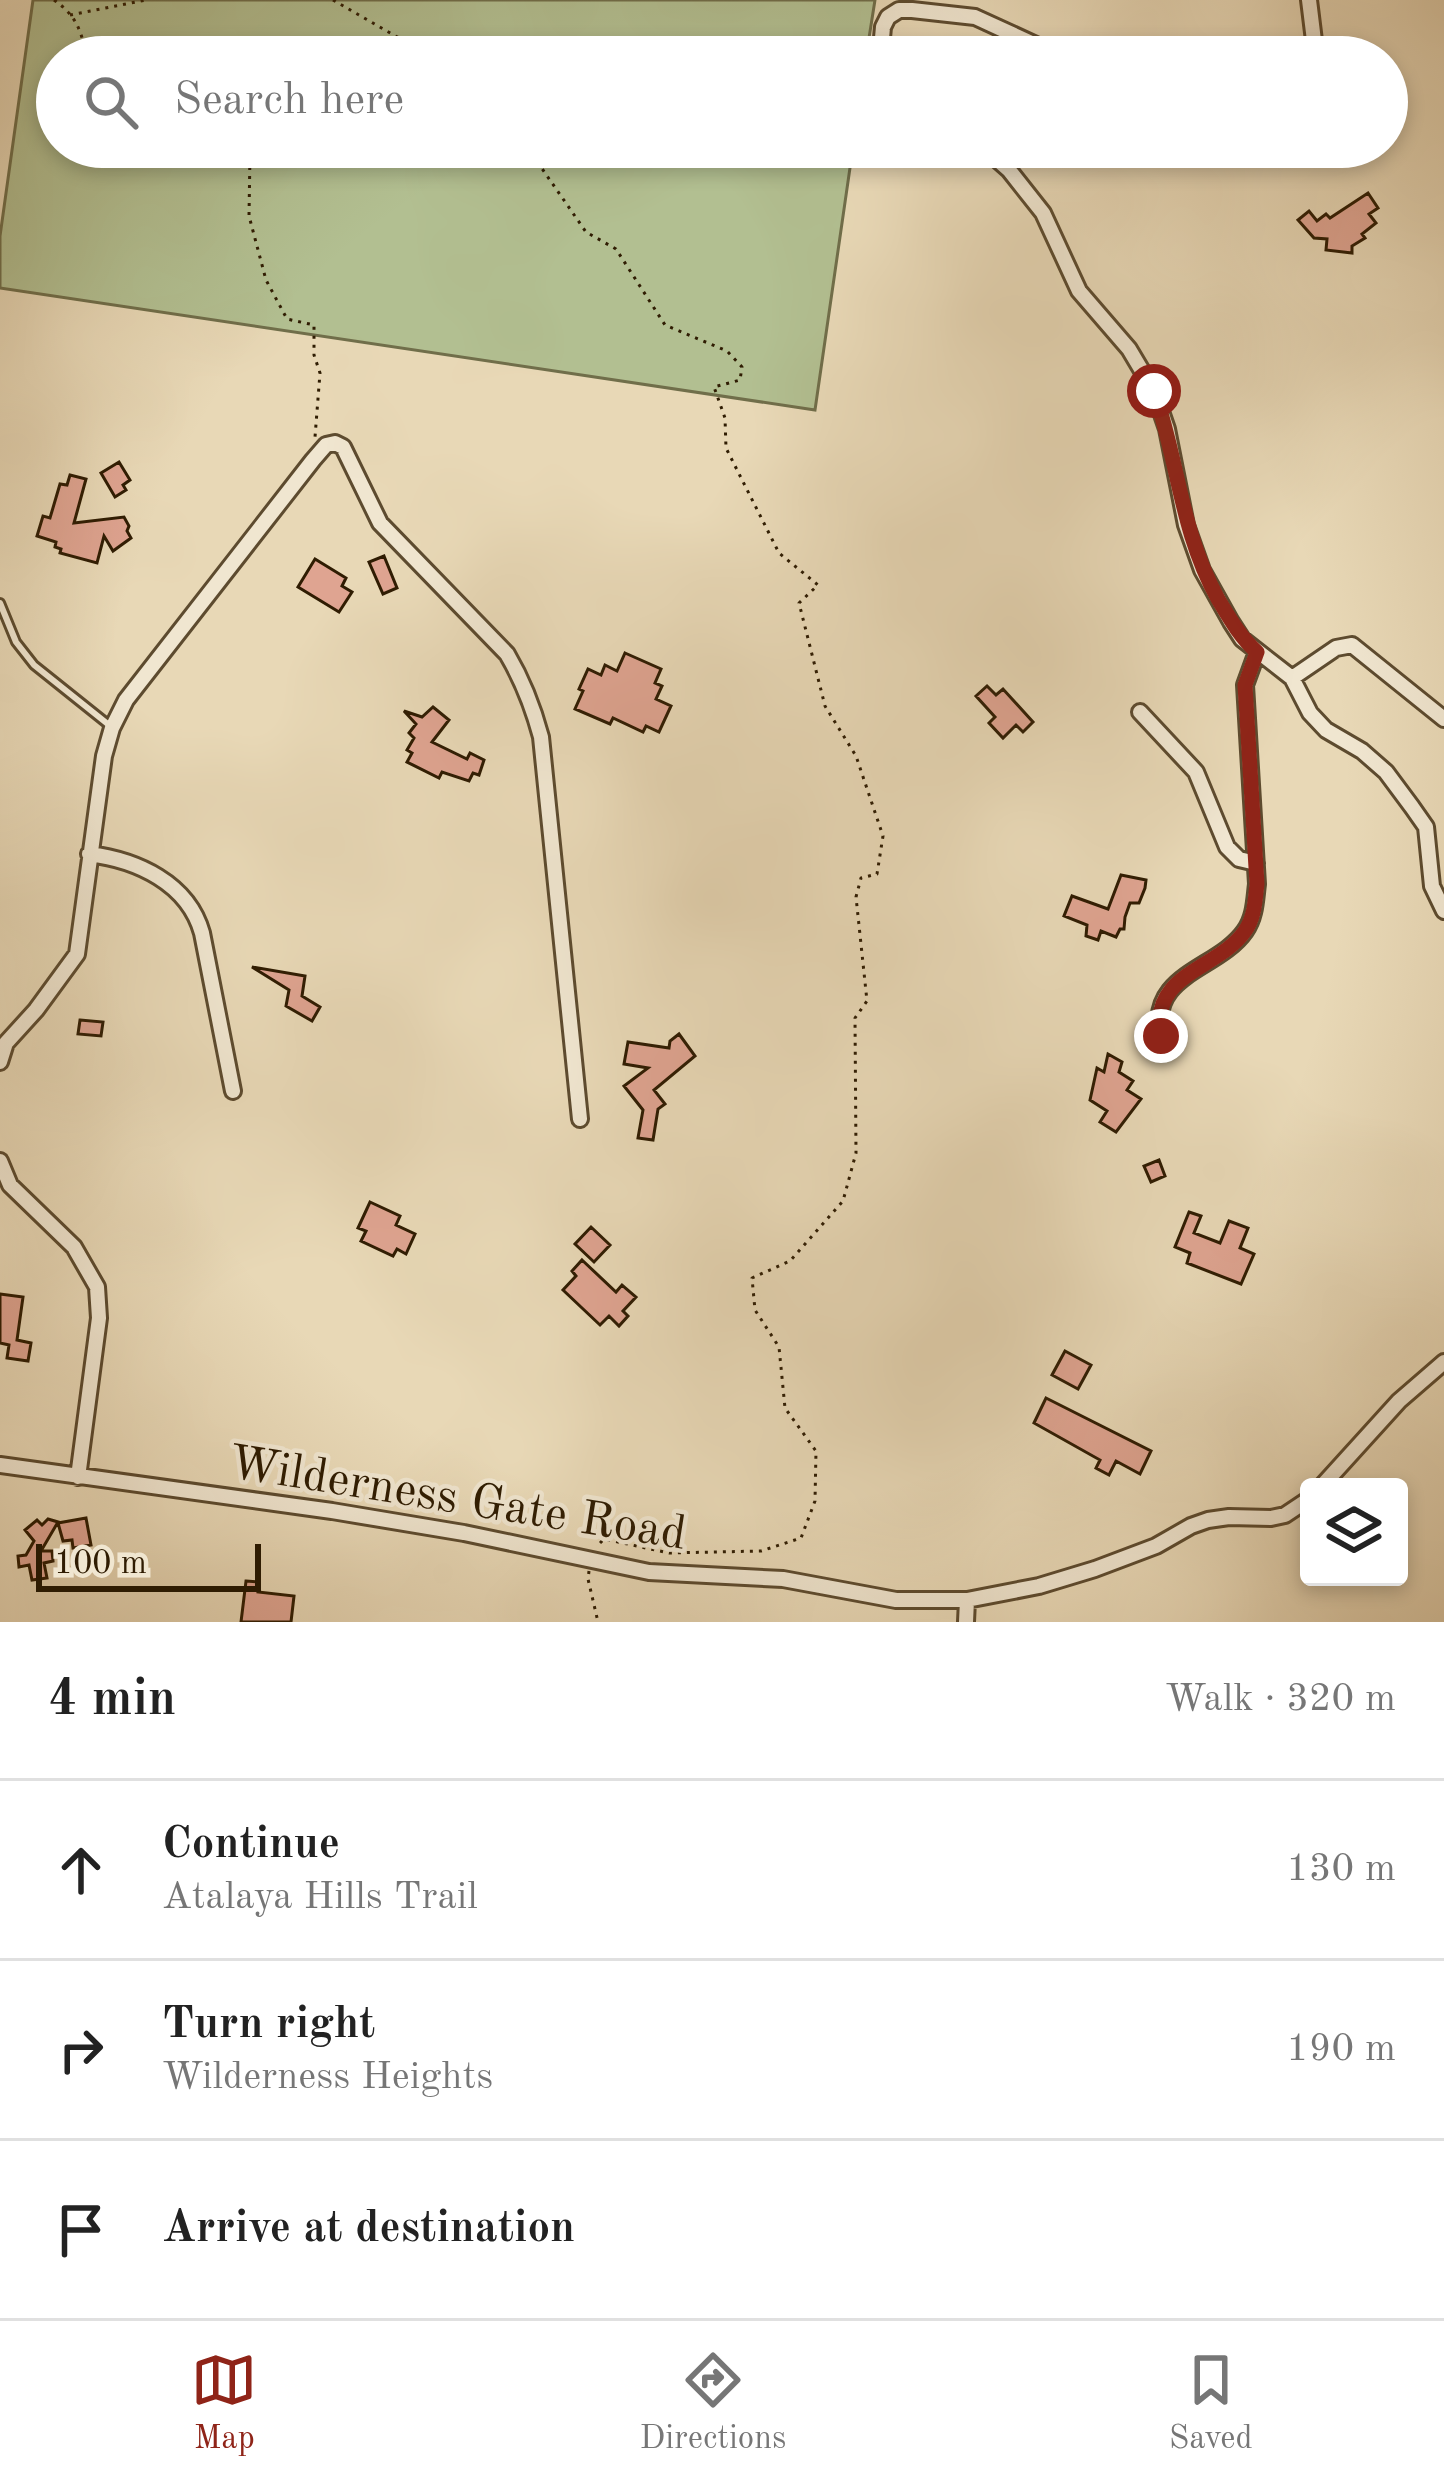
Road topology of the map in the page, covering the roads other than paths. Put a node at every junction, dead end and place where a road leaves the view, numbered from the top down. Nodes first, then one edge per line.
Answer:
1 (1309, 0) edge
2 (884, 36) edge
3 (1016, 36) edge
4 (1313, 36) edge
5 (1007, 168) edge
6 (0, 602) edge
7 (1257, 652) junction
8 (1292, 677) junction
9 (1140, 712) dead end
10 (1444, 719) edge
11 (112, 728) junction
12 (89, 854) junction
13 (1256, 863) junction
14 (1444, 911) edge
15 (1161, 1036) dead end
16 (0, 1062) edge
17 (233, 1091) dead end
18 (580, 1119) dead end
19 (0, 1161) edge
20 (5, 1187) edge
21 (1444, 1362) edge
22 (0, 1465) edge
23 (78, 1477) junction
24 (1329, 1478) edge
25 (1300, 1505) edge
26 (967, 1600) junction
27 (966, 1622) edge

1 - 4 street
2 - 3 street
5 - 7 street
6 - 11 lane
7 - 8 street
7 - 13 street
8 - 10 street
8 - 14 street
9 - 13 street
11 - 12 street
11 - 18 street
12 - 16 street
12 - 17 street
13 - 15 street
19 - 20 street
20 - 23 street
21 - 24 street
22 - 23 street, Wilderness Gate Road
23 - 26 street, Wilderness Gate Road
25 - 26 street, Wilderness Gate Road
26 - 27 street

